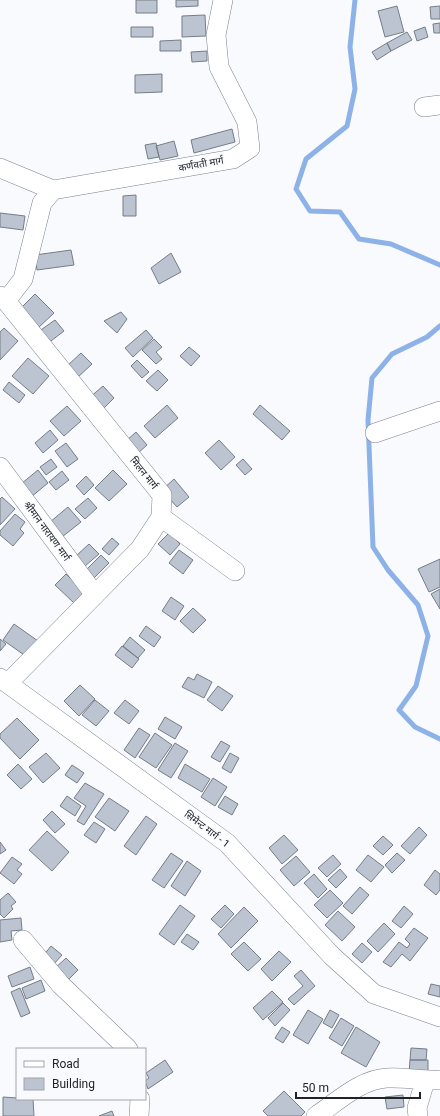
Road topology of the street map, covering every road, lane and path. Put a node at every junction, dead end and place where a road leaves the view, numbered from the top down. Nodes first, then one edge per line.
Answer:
1 (223, 0) edge
2 (0, 168) edge
3 (54, 190) junction
4 (3, 299) edge
5 (440, 412) edge
6 (375, 433) dead end
7 (0, 467) edge
8 (161, 518) junction
9 (236, 571) dead end
10 (95, 595) junction
11 (4, 680) edge
12 (23, 940) dead end
13 (440, 1017) edge
14 (127, 1048) edge
15 (432, 1080) edge
16 (140, 1100) edge
17 (139, 1116) edge
18 (316, 1116) edge
19 (418, 1116) edge

1 - 3 street, कर्णवती मार्ग
2 - 3 street
3 - 4 street
4 - 8 street, मिलन मार्ग
5 - 6 street
7 - 10 street, श्रीमान नारायण मार्ग
8 - 9 street
8 - 10 street
10 - 11 street
11 - 13 street, सिमेन्ट मार्ग - 1
12 - 14 street
15 - 18 street
15 - 19 street
16 - 17 street

